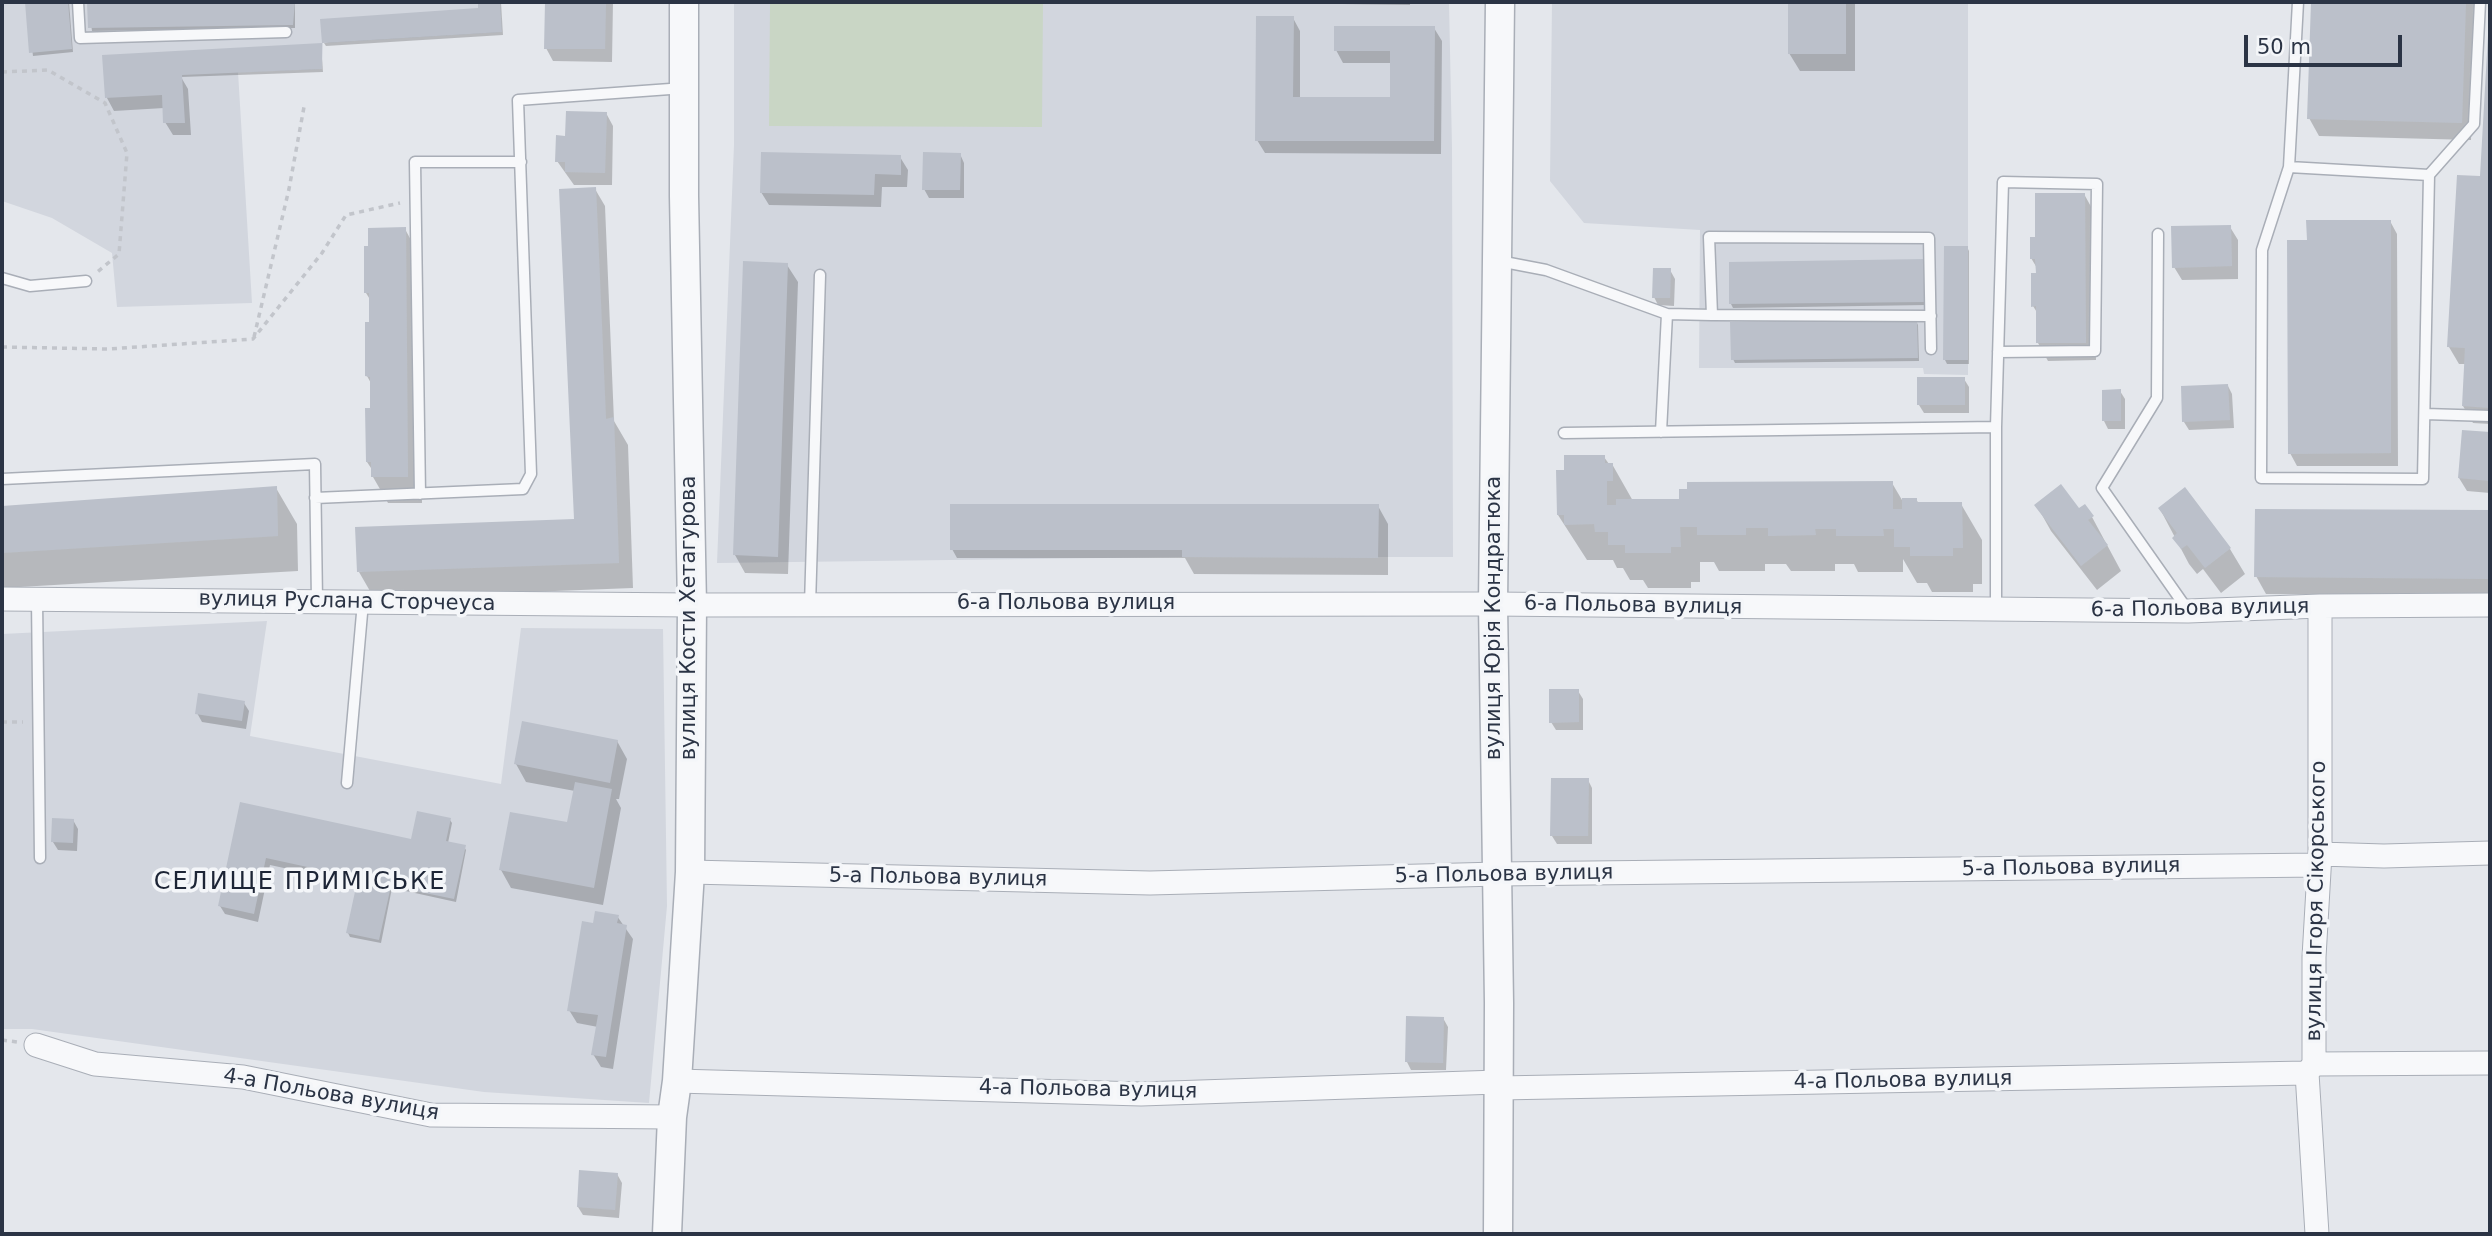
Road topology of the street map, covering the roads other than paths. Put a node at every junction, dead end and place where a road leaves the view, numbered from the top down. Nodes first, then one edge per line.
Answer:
1 (78, 2) edge
2 (684, 2) edge
3 (1500, 2) edge
4 (2298, 2) edge
5 (2480, 2) edge
6 (286, 32) dead end
7 (684, 88) junction
8 (521, 162) junction
9 (2289, 167) junction
10 (2429, 176) junction
11 (2158, 234) dead end
12 (1496, 261) junction
13 (820, 275) dead end
14 (2, 278) edge
15 (86, 281) road end
16 (1667, 314) junction
17 (1712, 315) junction
18 (1931, 316) junction
19 (1931, 349) dead end
20 (1998, 352) junction
21 (2424, 414) junction
22 (2490, 416) edge
23 (1996, 427) junction
24 (1661, 432) junction
25 (1563, 433) dead end
26 (2, 479) edge
27 (420, 494) junction
28 (316, 498) junction
29 (2, 599) edge
30 (37, 600) junction
31 (317, 601) junction
32 (363, 602) junction
33 (1493, 604) junction
34 (692, 605) junction
35 (810, 605) junction
36 (2490, 605) edge
37 (2320, 606) junction
38 (1996, 611) junction
39 (2188, 611) junction
40 (347, 783) dead end
41 (2490, 853) edge
42 (40, 859) dead end
43 (2320, 859) junction
44 (690, 872) junction
45 (1498, 874) junction
46 (36, 1045) dead end
47 (2490, 1063) edge
48 (2310, 1069) junction
49 (677, 1081) junction
50 (1498, 1085) junction
51 (672, 1117) junction
52 (667, 1234) edge
53 (1498, 1234) edge
54 (2316, 1234) edge

1 - 6 lane
2 - 7 street, вулиця Кости Хетагурова
3 - 12 street, вулиця Юрія Кондратюка
4 - 9 lane
5 - 10 lane
7 - 8 lane
7 - 34 street, вулиця Кости Хетагурова
8 - 27 lane
8 - 27 lane
9 - 10 lane
9 - 21 lane
10 - 21 lane
11 - 39 lane
12 - 16 lane
12 - 33 street, вулиця Юрія Кондратюка
13 - 35 lane
14 - 15 lane
16 - 17 lane
16 - 24 lane
17 - 18 lane
17 - 18 lane
18 - 19 lane
20 - 20 lane
20 - 23 lane
21 - 22 lane
23 - 24 lane
23 - 38 lane
24 - 25 lane
26 - 28 lane
27 - 28 lane
28 - 31 lane
29 - 30 street, вулиця Руслана Сторчеуса
30 - 31 street, вулиця Руслана Сторчеуса
30 - 42 lane
31 - 32 street, вулиця Руслана Сторчеуса
32 - 34 street, вулиця Руслана Сторчеуса
32 - 40 lane
33 - 35 street, 6-а Польова вулиця
33 - 38 street, 6-а Польова вулиця
33 - 45 street, вулиця Юрія Кондратюка
34 - 35 street, 6-а Польова вулиця
34 - 44 street, вулиця Кости Хетагурова
36 - 37 street, 6-а Польова вулиця
37 - 39 street, 6-а Польова вулиця
37 - 43 street, вулиця Ігоря Сікорського
38 - 39 street, 6-а Польова вулиця
41 - 43 street, 5-а Польова вулиця
43 - 45 street, 5-а Польова вулиця
43 - 48 street, вулиця Ігоря Сікорського
44 - 45 street, 5-а Польова вулиця
44 - 49 street, вулиця Кости Хетагурова
45 - 50 street, вулиця Юрія Кондратюка
46 - 51 street, 4-а Польова вулиця
47 - 48 street, 4-а Польова вулиця
48 - 50 street, 4-а Польова вулиця
48 - 54 street, вулиця Ігоря Сікорського
49 - 50 street, 4-а Польова вулиця
49 - 51 street, вулиця Кости Хетагурова
50 - 53 street, вулиця Юрія Кондратюка
51 - 52 street, вулиця Кости Хетагурова

